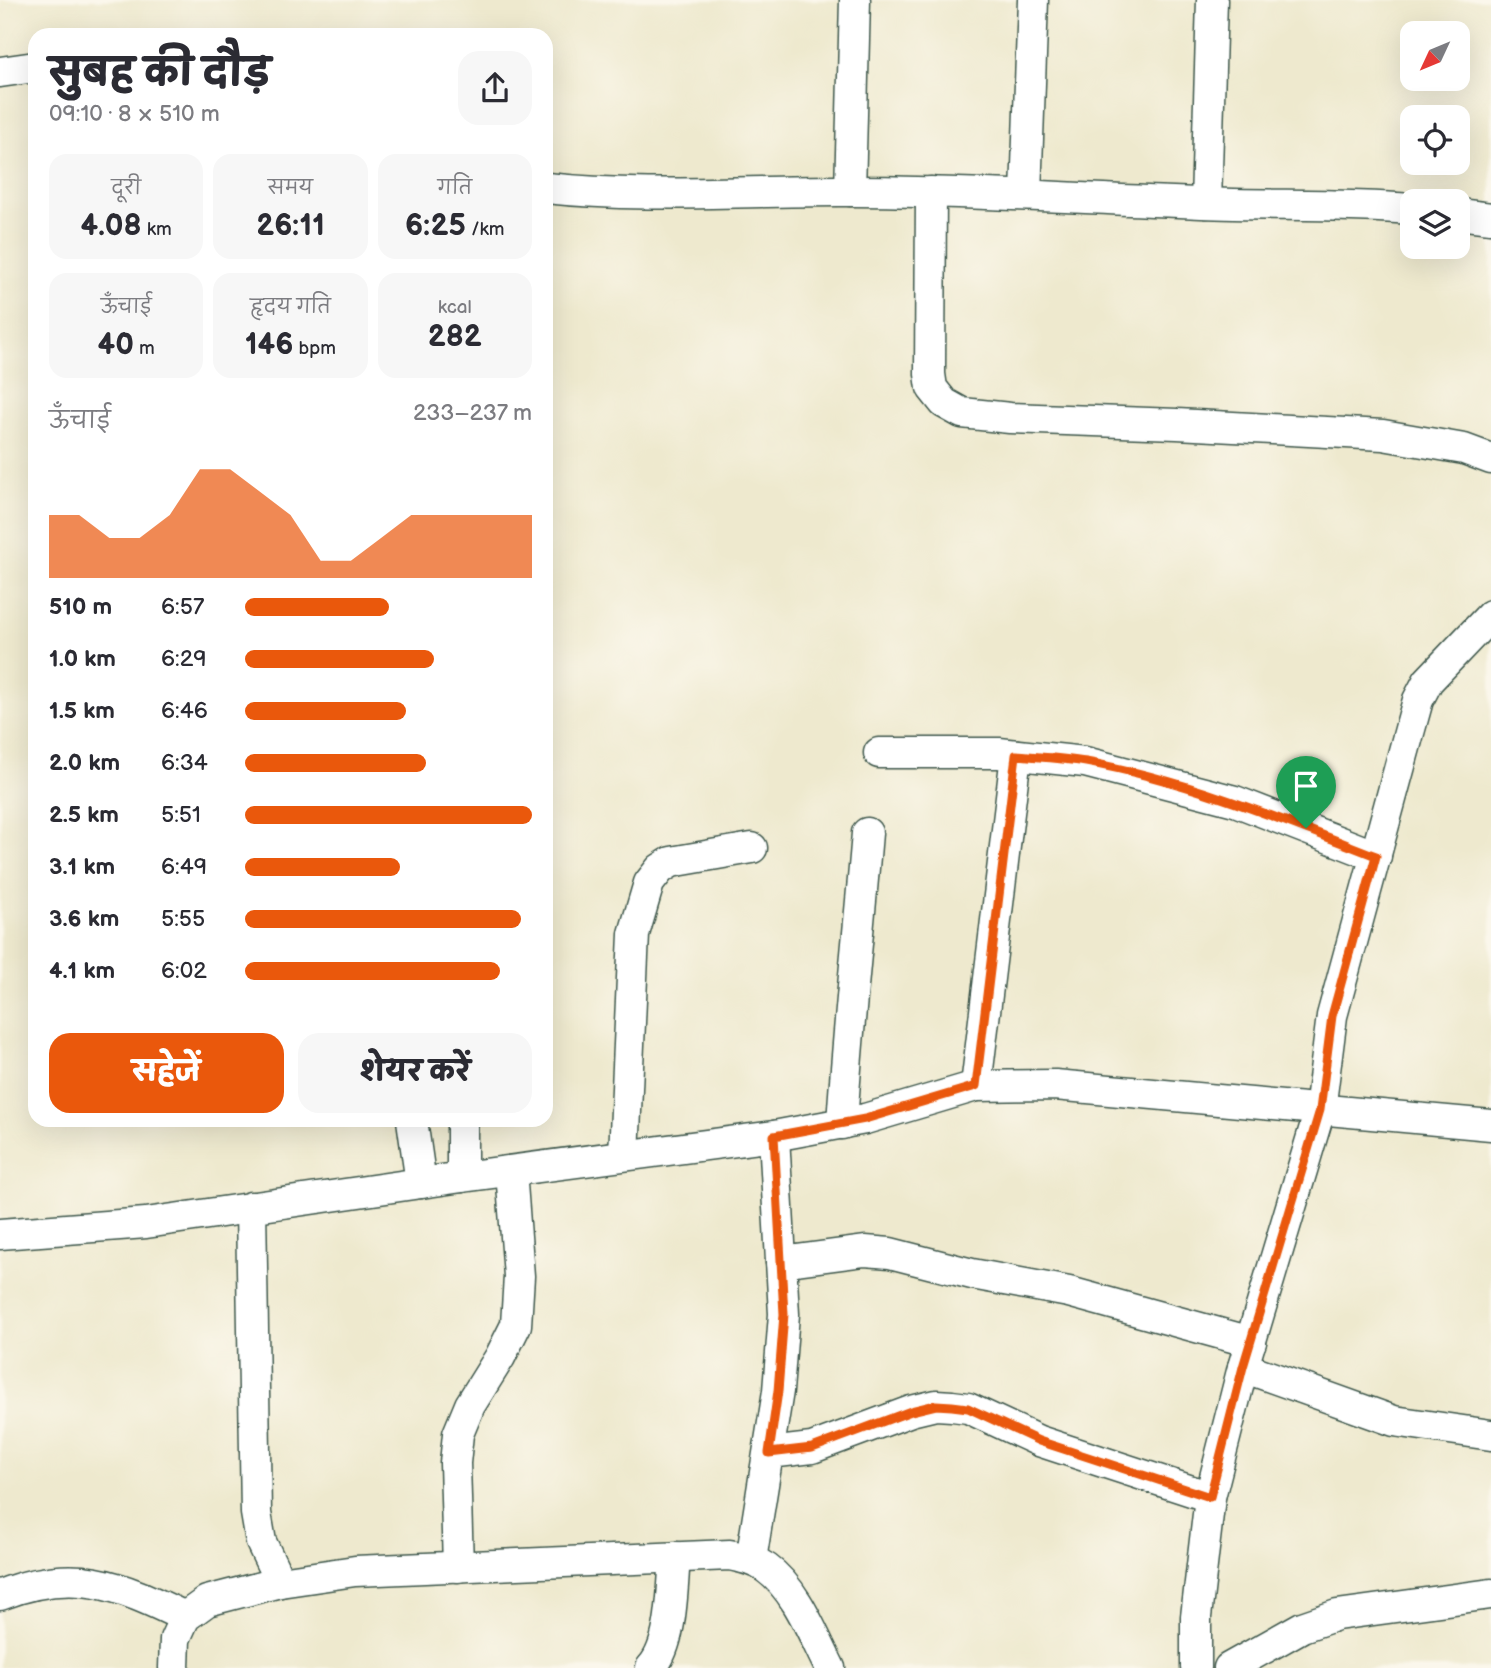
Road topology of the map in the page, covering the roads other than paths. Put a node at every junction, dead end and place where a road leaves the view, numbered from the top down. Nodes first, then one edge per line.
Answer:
1 (855, 0) edge
2 (1033, 0) edge
3 (1212, 0) edge
4 (28, 68) edge
5 (0, 72) edge
6 (553, 188) edge
7 (850, 191) junction
8 (931, 192) junction
9 (1026, 194) junction
10 (1206, 203) junction
11 (1400, 208) edge
12 (1470, 215) edge
13 (1491, 218) edge
14 (1491, 459) edge
15 (1491, 615) edge
16 (879, 753) dead end
17 (1016, 755) junction
18 (867, 832) dead end
19 (752, 848) dead end
20 (1376, 856) junction
21 (976, 1086) junction
22 (1320, 1110) junction
23 (842, 1124) junction
24 (1491, 1125) edge
25 (413, 1127) edge
26 (462, 1127) edge
27 (774, 1136) junction
28 (624, 1155) junction
29 (511, 1171) junction
30 (462, 1177) junction
31 (421, 1182) junction
32 (251, 1207) junction
33 (0, 1234) edge
34 (781, 1262) junction
35 (1247, 1354) junction
36 (1491, 1435) edge
37 (769, 1453) junction
38 (1210, 1497) junction
39 (675, 1558) junction
40 (751, 1560) junction
41 (458, 1567) junction
42 (280, 1582) junction
43 (1491, 1594) edge
44 (0, 1595) edge
45 (185, 1617) junction
46 (1236, 1666) edge
47 (174, 1668) edge
48 (651, 1668) edge
49 (830, 1668) edge
50 (1196, 1668) edge

1 - 7 street
2 - 9 street
3 - 10 street
4 - 5 street
6 - 7 street
7 - 8 street
8 - 9 street
8 - 14 street
9 - 10 street
10 - 11 street
12 - 13 street
15 - 20 street
16 - 17 street
17 - 20 street
17 - 21 street
18 - 23 street
19 - 28 street
20 - 22 street
21 - 22 street
21 - 23 street
22 - 24 street
22 - 35 street
23 - 27 street
25 - 31 street
26 - 30 street
27 - 28 street
27 - 34 street
28 - 29 street
29 - 30 street
29 - 41 street
30 - 31 street
31 - 32 street
32 - 33 street
32 - 42 street
34 - 35 street
34 - 37 street
35 - 36 street
35 - 38 street
37 - 38 street
37 - 40 street
38 - 50 street
39 - 40 street
39 - 41 street
39 - 48 street
40 - 49 street
41 - 42 street
42 - 45 street
43 - 46 street
44 - 45 street
45 - 47 street

